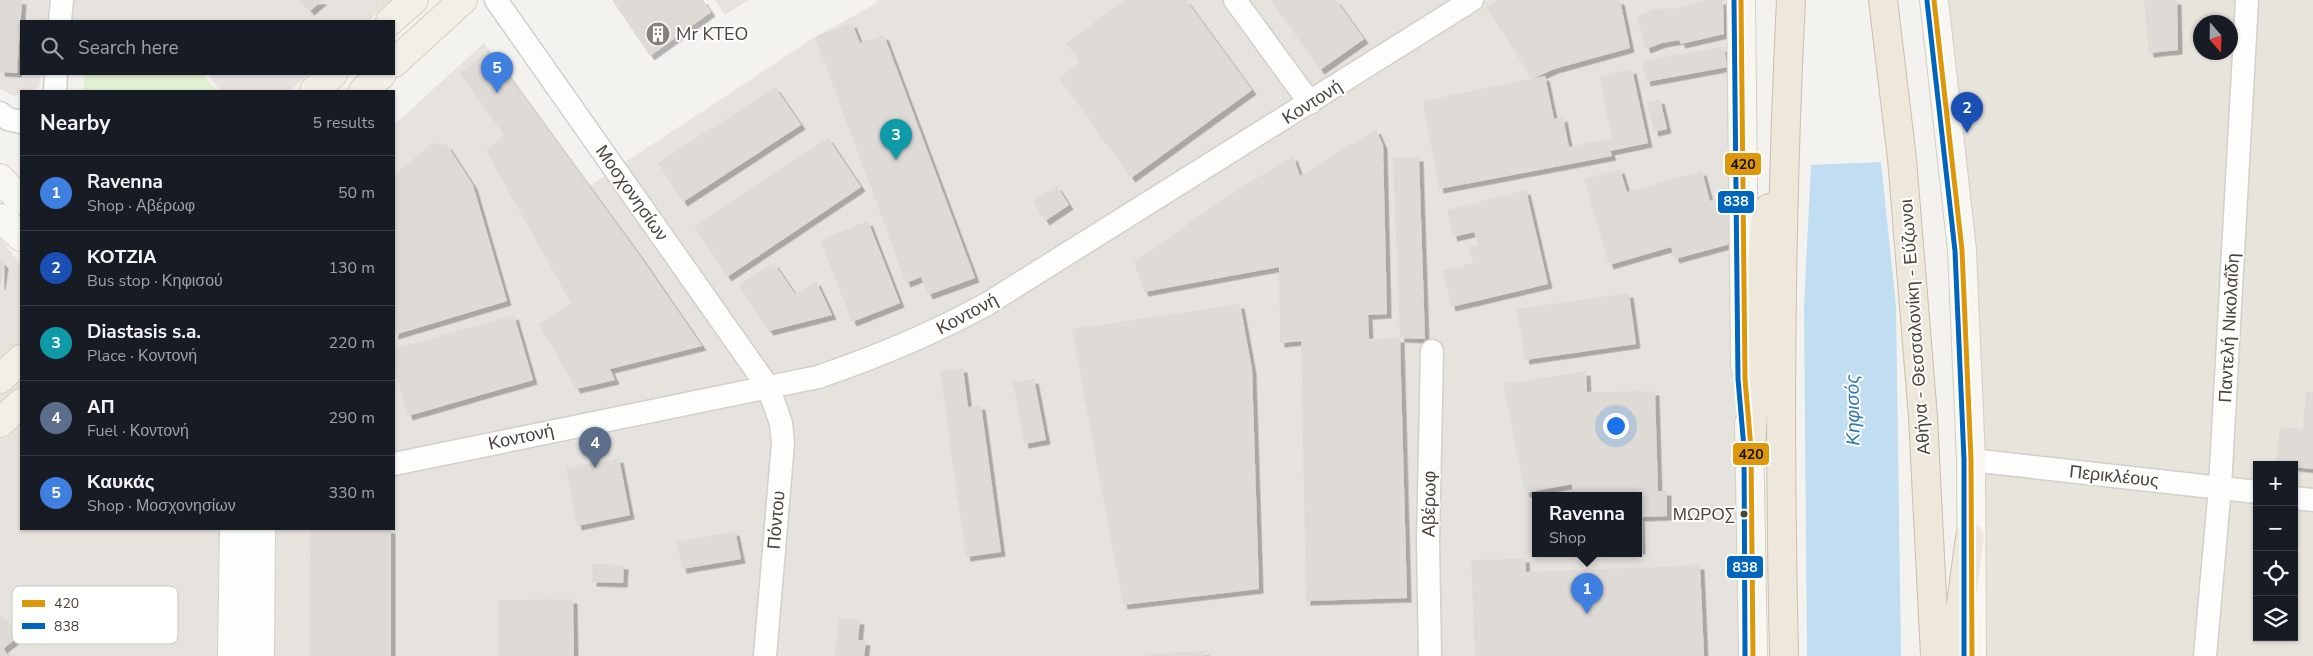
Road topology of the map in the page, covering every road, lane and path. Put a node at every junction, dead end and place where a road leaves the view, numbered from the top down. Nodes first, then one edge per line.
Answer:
1 (62, 0) edge
2 (414, 0) edge
3 (463, 0) edge
4 (496, 0) edge
5 (1235, 0) edge
6 (1472, 0) edge
7 (1741, 0) edge
8 (1791, 0) edge
9 (1883, 0) edge
10 (1934, 0) edge
11 (2247, 0) edge
12 (60, 20) edge
13 (391, 20) edge
14 (395, 62) edge
15 (56, 75) edge
16 (332, 75) edge
17 (381, 75) edge
18 (55, 90) edge
19 (315, 90) edge
20 (364, 90) edge
21 (1310, 103) junction
22 (0, 113) edge
23 (20, 122) edge
24 (1783, 159) junction
25 (0, 178) edge
26 (20, 199) edge
27 (0, 218) edge
28 (20, 236) edge
29 (1432, 351) dead end
30 (20, 360) edge
31 (0, 379) edge
32 (768, 387) junction
33 (20, 404) edge
34 (0, 423) edge
35 (1751, 448) junction
36 (1971, 460) junction
37 (395, 464) edge
38 (2220, 488) junction
39 (2253, 492) edge
40 (2298, 498) edge
41 (2313, 500) edge
42 (234, 530) edge
43 (261, 530) edge
44 (1970, 537) junction
45 (232, 656) edge
46 (260, 656) edge
47 (764, 656) edge
48 (1430, 656) edge
49 (1752, 656) edge
50 (1784, 656) edge
51 (1935, 656) edge
52 (1954, 656) edge
53 (1972, 656) edge
54 (2205, 656) edge

1 - 12 street
2 - 13 main road
3 - 14 main road
4 - 32 street, Μοσχονησίων
5 - 21 street
6 - 21 street, Κοντονή
7 - 35 main road
8 - 24 highway
9 - 51 highway, Αθήνα - Θεσσαλονίκη - Εύζωνοι
10 - 36 main road
11 - 38 street, Παντελή Νικολαΐδη
15 - 18 street
16 - 19 main road
17 - 20 main road
21 - 32 street, Κοντονή
22 - 23 street
24 - 35 highway
24 - 50 highway
25 - 26 main road
27 - 28 main road
29 - 48 street, Αβέρωφ
30 - 31 main road
32 - 37 street, Κοντονή
32 - 47 street, Πόντου
33 - 34 main road
35 - 49 main road
36 - 38 street, Περικλέους
36 - 44 main road
38 - 39 street, Περικλέους
38 - 54 street, Παντελή Νικολαΐδη
40 - 41 street
42 - 45 street
43 - 46 street
44 - 52 highway
44 - 53 main road

